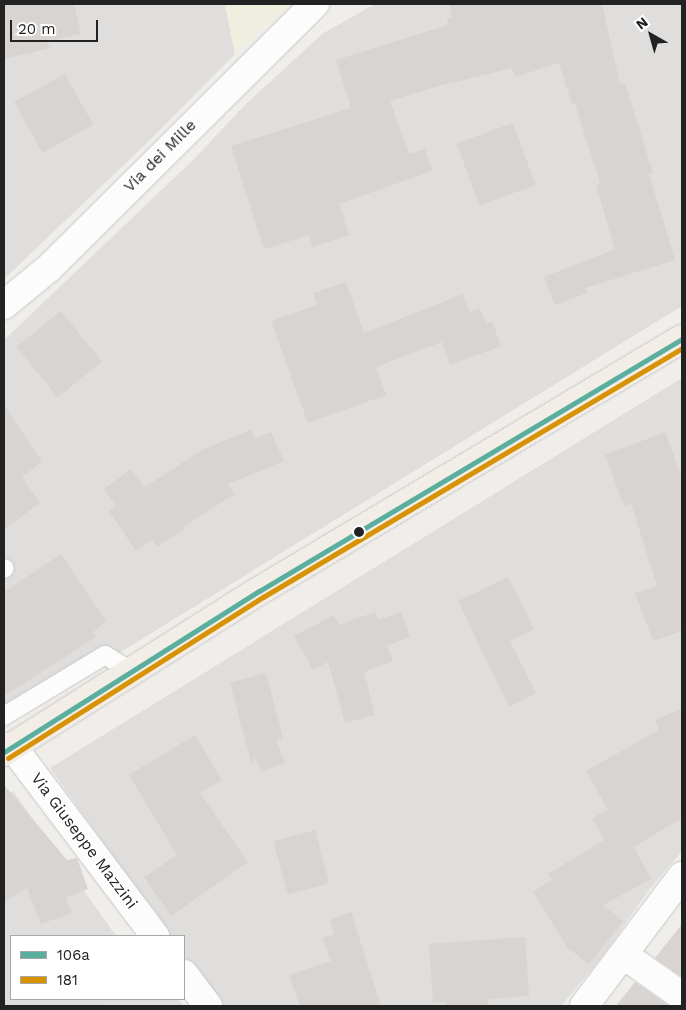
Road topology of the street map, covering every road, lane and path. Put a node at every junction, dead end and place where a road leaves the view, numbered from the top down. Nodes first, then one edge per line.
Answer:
1 (315, 4) edge
2 (4, 305) edge
3 (682, 338) edge
4 (132, 672) junction
5 (10, 712) edge
6 (8, 749) edge
7 (682, 876) edge
8 (154, 935) edge
9 (624, 955) junction
10 (185, 975) edge
11 (682, 996) edge
12 (208, 1006) edge
13 (584, 1006) edge

1 - 2 street, Via dei Mille
3 - 4 main road
4 - 5 lane
4 - 6 main road
5 - 6 lane
6 - 8 street, Via Giuseppe Mazzini
7 - 9 street
9 - 11 street
9 - 13 street
10 - 12 street

